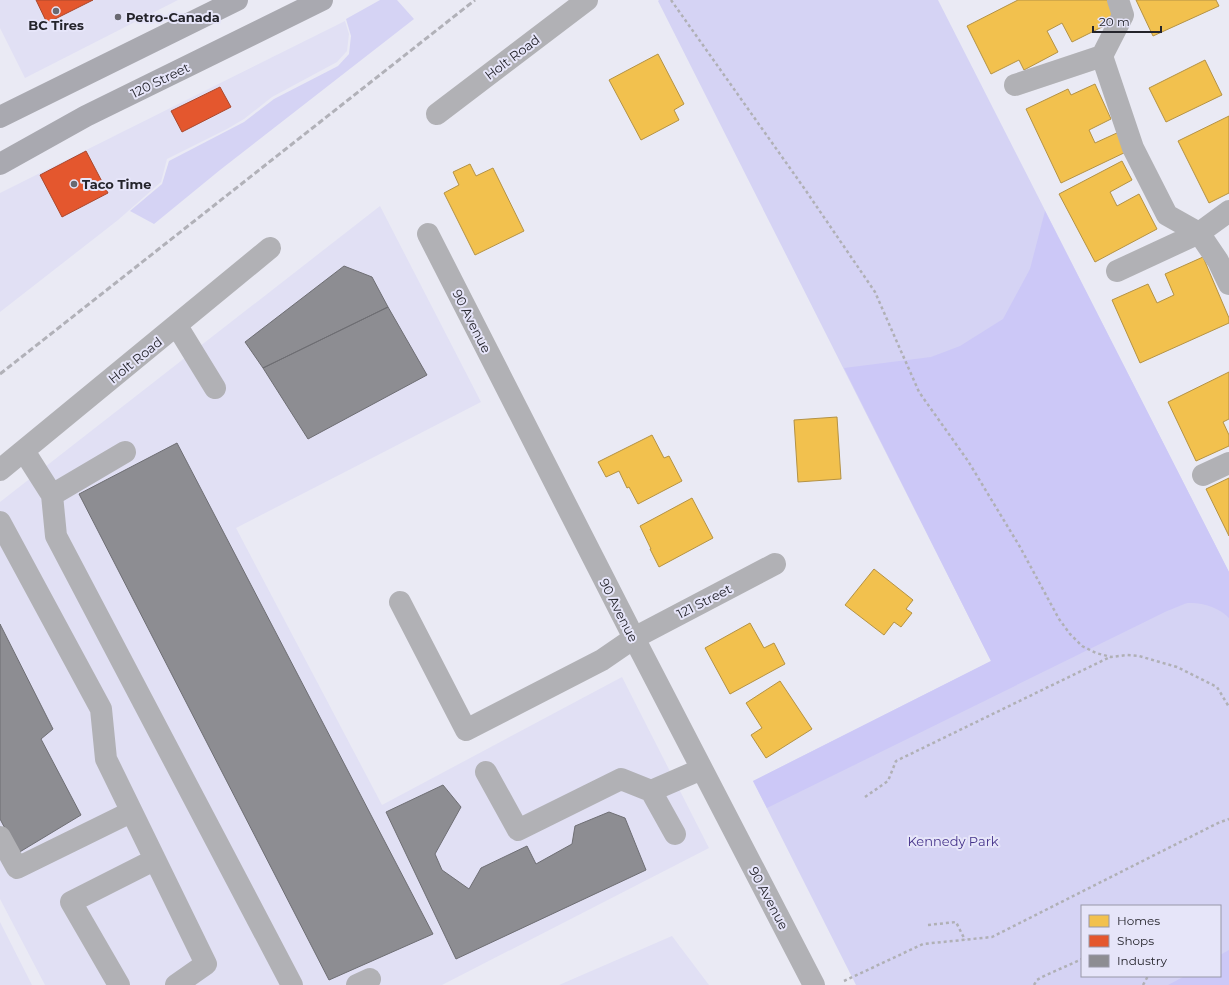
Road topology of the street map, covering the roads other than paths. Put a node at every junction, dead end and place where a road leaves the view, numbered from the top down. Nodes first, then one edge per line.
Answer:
1 (237, 0) edge
2 (587, 0) edge
3 (1118, 0) edge
4 (318, 1) edge
5 (1102, 56) junction
6 (1014, 85) dead end
7 (437, 114) dead end
8 (0, 117) edge
9 (0, 164) edge
10 (1229, 211) edge
11 (1199, 233) junction
12 (428, 234) dead end
13 (270, 248) dead end
14 (1117, 271) dead end
15 (1229, 284) edge
16 (177, 326) junction
17 (215, 388) dead end
18 (24, 451) junction
19 (125, 452) dead end
20 (1229, 463) edge
21 (0, 470) edge
22 (1203, 475) dead end
23 (52, 495) junction
24 (3, 534) edge
25 (775, 564) dead end
26 (400, 602) dead end
27 (634, 638) junction
28 (702, 768) junction
29 (486, 772) dead end
30 (651, 791) junction
31 (131, 812) junction
32 (675, 834) dead end
33 (0, 837) edge
34 (154, 860) junction
35 (119, 985) edge
36 (176, 985) edge
37 (292, 985) edge
38 (814, 985) edge

1 - 8 main road
2 - 7 street, Holt Road
3 - 5 street
4 - 9 main road, 120 Street
5 - 6 street
5 - 11 street
10 - 11 street
11 - 14 street
11 - 15 street
12 - 27 street, 90 Avenue
13 - 16 street, Holt Road
16 - 17 street
16 - 18 street, Holt Road
18 - 21 street, Holt Road
18 - 23 street
19 - 23 street
20 - 22 street
23 - 37 street
24 - 31 street
25 - 27 street, 121 Street
26 - 27 street, 121 Street
27 - 28 street, 90 Avenue
28 - 30 street
28 - 38 street, 90 Avenue
29 - 30 street
30 - 32 street
31 - 33 street
31 - 34 street
34 - 35 street
34 - 36 street

